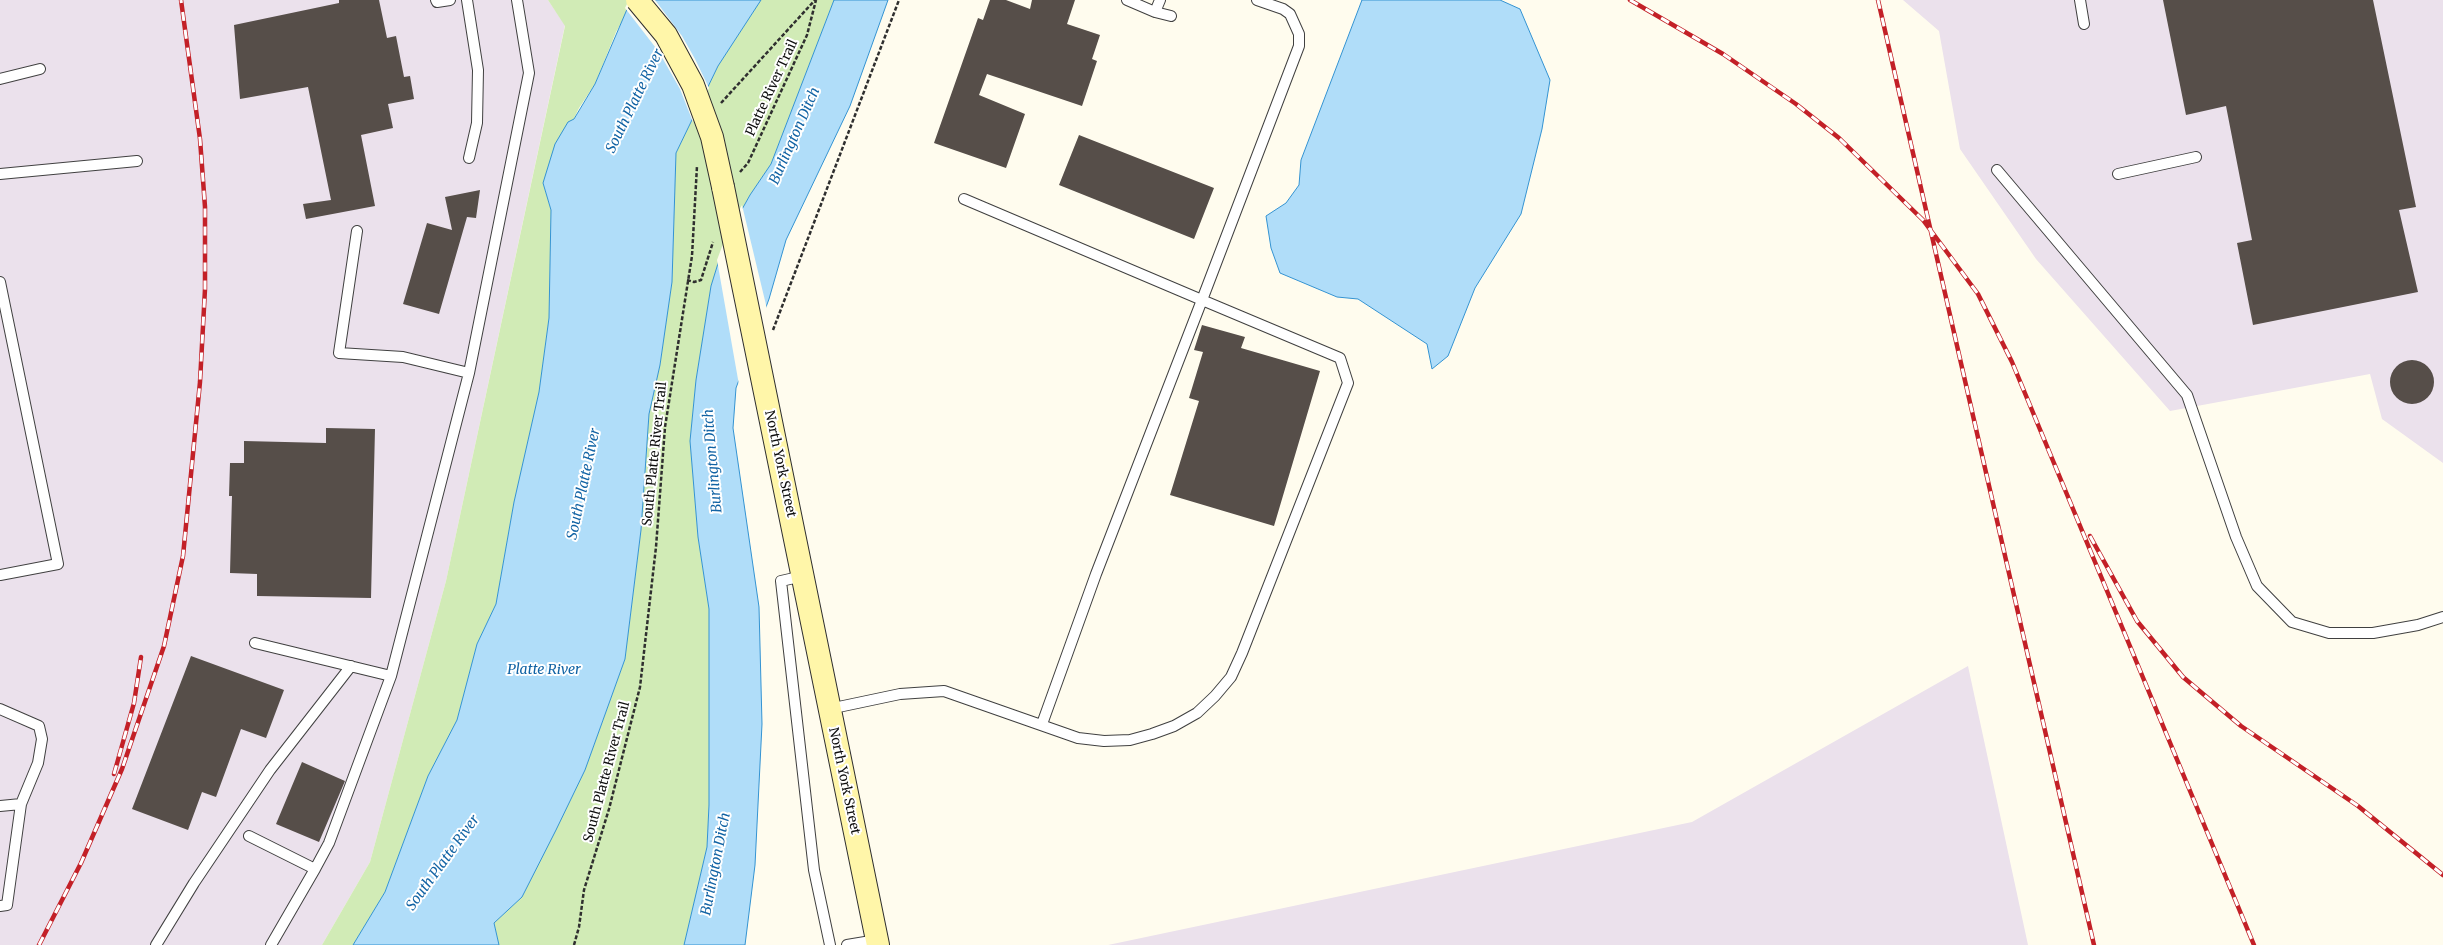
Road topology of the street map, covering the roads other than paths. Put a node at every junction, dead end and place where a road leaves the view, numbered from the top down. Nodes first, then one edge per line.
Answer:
1 (436, 0) edge
2 (450, 0) edge
3 (467, 0) edge
4 (517, 0) edge
5 (638, 0) edge
6 (1127, 0) edge
7 (1160, 0) edge
8 (1258, 0) edge
9 (2080, 0) edge
10 (1155, 12) junction
11 (1171, 16) dead end
12 (2084, 24) dead end
13 (40, 69) dead end
14 (0, 79) edge
15 (2196, 157) dead end
16 (469, 158) dead end
17 (138, 161) dead end
18 (1997, 170) dead end
19 (0, 174) edge
20 (2118, 174) dead end
21 (964, 199) dead end
22 (357, 231) dead end
23 (0, 282) edge
24 (1202, 300) junction
25 (469, 373) junction
26 (0, 576) edge
27 (803, 576) junction
28 (2443, 617) edge
29 (255, 643) dead end
30 (350, 666) junction
31 (391, 676) junction
32 (0, 709) edge
33 (829, 709) junction
34 (1042, 724) junction
35 (21, 804) junction
36 (0, 806) edge
37 (249, 836) dead end
38 (315, 869) junction
39 (0, 906) edge
40 (878, 943) edge
41 (156, 945) edge
42 (271, 945) edge
43 (830, 945) edge
44 (847, 945) edge

1 - 2 lane
3 - 16 lane
4 - 25 lane
5 - 27 main road, North York Street, bridge
6 - 10 lane
7 - 10 lane
8 - 24 lane
9 - 12 lane
10 - 11 lane
13 - 14 lane
15 - 20 lane
17 - 19 lane
18 - 28 lane
21 - 24 lane
22 - 25 lane
23 - 26 lane
24 - 34 lane
24 - 34 lane
25 - 31 lane
27 - 33 main road, North York Street
27 - 43 lane
29 - 30 lane
30 - 31 lane
30 - 41 lane
31 - 38 lane
32 - 35 lane
33 - 34 lane
33 - 40 main road, North York Street
35 - 36 lane
35 - 39 lane
37 - 38 lane
38 - 42 lane
40 - 44 lane

